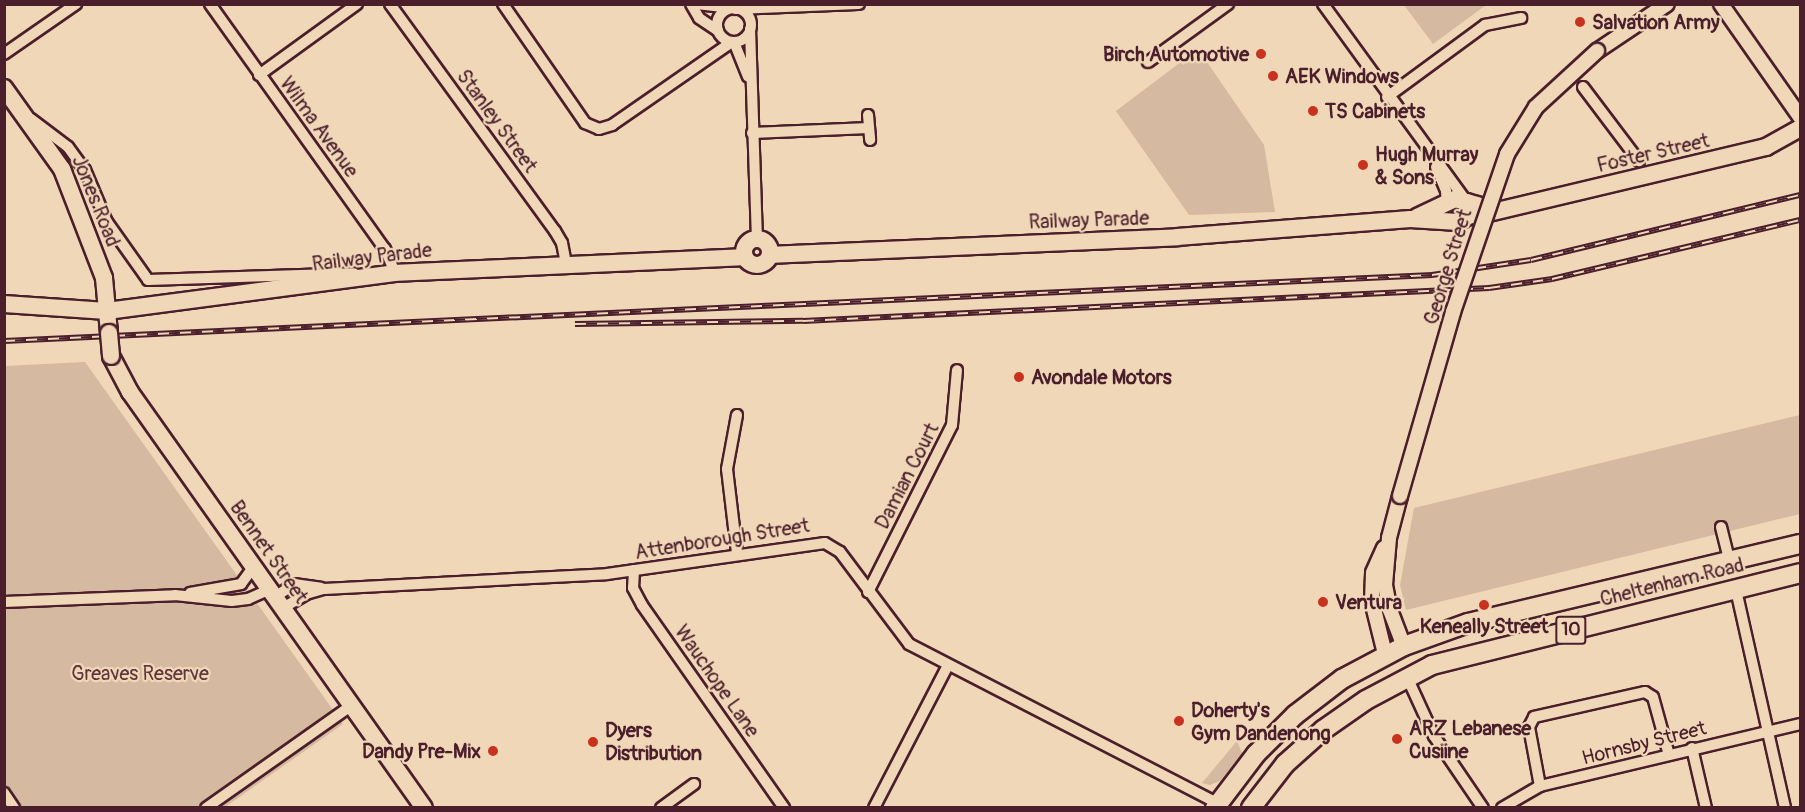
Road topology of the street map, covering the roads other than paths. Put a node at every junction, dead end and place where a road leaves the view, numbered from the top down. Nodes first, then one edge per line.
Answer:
1 (76, 4) edge
2 (210, 4) edge
3 (357, 4) edge
4 (390, 4) edge
5 (503, 4) edge
6 (691, 4) edge
7 (697, 4) edge
8 (860, 4) edge
9 (1228, 4) edge
10 (1323, 4) edge
11 (1667, 4) edge
12 (1721, 4) edge
13 (734, 9) junction
14 (798, 9) junction
15 (1521, 18) dead end
16 (751, 28) junction
17 (718, 33) junction
18 (733, 42) junction
19 (4, 54) edge
20 (1148, 62) dead end
21 (694, 67) junction
22 (259, 75) junction
23 (749, 79) junction
24 (1583, 87) dead end
25 (4, 88) edge
26 (1387, 97) junction
27 (24, 113) junction
28 (868, 115) dead end
29 (1800, 117) edge
30 (869, 128) junction
31 (1800, 128) edge
32 (752, 133) junction
33 (870, 140) dead end
34 (1432, 159) junction
35 (1639, 161) dead end
36 (1467, 202) junction
37 (1447, 205) junction
38 (1511, 205) junction
39 (1410, 219) junction
40 (1459, 222) junction
41 (757, 239) junction
42 (770, 255) junction
43 (746, 257) junction
44 (566, 263) junction
45 (387, 274) junction
46 (4, 304) edge
47 (107, 311) junction
48 (957, 370) dead end
49 (737, 415) dead end
50 (1721, 527) dead end
51 (1389, 538) junction
52 (1800, 544) edge
53 (737, 554) junction
54 (1730, 562) junction
55 (254, 566) junction
56 (634, 570) junction
57 (1800, 573) edge
58 (1736, 590) junction
59 (868, 591) junction
60 (175, 595) junction
61 (276, 598) junction
62 (4, 602) edge
63 (1404, 646) junction
64 (1385, 654) junction
65 (948, 665) junction
66 (1407, 677) junction
67 (352, 705) junction
68 (1800, 724) edge
69 (1768, 732) junction
70 (1692, 748) junction
71 (1669, 755) junction
72 (694, 784) dead end
73 (1540, 786) junction
74 (4, 793) edge
75 (1216, 805) edge
76 (14, 807) edge
77 (206, 807) edge
78 (424, 807) edge
79 (661, 807) edge
80 (784, 807) edge
81 (874, 807) edge
82 (1251, 807) edge
83 (1482, 807) edge
84 (1502, 807) edge
85 (1706, 807) edge
86 (1785, 807) edge

1 - 19 street
2 - 22 street, Wilma Avenue
3 - 22 street
4 - 44 street, Stanley Street
5 - 21 street
6 - 17 street
7 - 13 street
8 - 14 street
9 - 20 street
10 - 26 street
11 - 51 street, George Street, bridge
12 - 29 street
13 - 14 street
13 - 16 street
13 - 17 street
14 - 16 street
15 - 26 street
16 - 18 street
16 - 23 street
17 - 18 street
17 - 21 street
18 - 21 street
18 - 23 street
22 - 45 street, Wilma Avenue
23 - 32 street
24 - 35 street
25 - 27 main road, Jones Road
26 - 34 street
27 - 45 street
27 - 47 main road, Jones Road
28 - 30 street
30 - 32 street
30 - 33 street
31 - 38 main road, Foster Street
32 - 41 street
34 - 36 street
34 - 37 street
36 - 37 main road
36 - 38 main road, Foster Street
36 - 40 main road
37 - 39 main road, Railway Parade
37 - 40 main road
38 - 40 main road, Foster Street
39 - 40 main road, Railway Parade
39 - 42 main road, Railway Parade
41 - 42 main road
41 - 43 main road
42 - 43 main road
43 - 44 main road, Railway Parade
44 - 45 main road, Railway Parade
45 - 47 main road, Railway Parade
46 - 47 main road, Railway Parade
47 - 55 main road, Bennet Street, bridge
48 - 59 street, Damian Court
49 - 53 street
50 - 54 street
51 - 63 street, George Street
51 - 64 street, George Street
52 - 54 main road, Cheltenham Road / 10
53 - 56 street, Attenborough Street
53 - 59 street, Attenborough Street
54 - 58 main road
54 - 63 main road, Cheltenham Road / 10
55 - 60 street, Attenborough Street
55 - 61 main road, Bennet Street
56 - 61 street, Attenborough Street
56 - 80 street, Wauchope Lane
57 - 58 main road, Cheltenham Road / 10
58 - 66 main road, Cheltenham Road / 10
58 - 69 street
59 - 65 street, Attenborough Street
60 - 61 street, Attenborough Street
60 - 62 street, Attenborough Street
61 - 67 main road, Bennet Street
63 - 64 main road, 10
63 - 66 main road
64 - 66 main road
64 - 75 main road, 10
65 - 75 street, Attenborough Street
65 - 81 street
66 - 82 main road, Cheltenham Road / 10
66 - 83 street
67 - 77 street
67 - 78 main road, Bennet Street
68 - 69 street, Hornsby Street
69 - 70 street, Hornsby Street
69 - 86 street
70 - 71 street, Hornsby Street
70 - 85 street
71 - 73 street, Hornsby Street
71 - 73 street
72 - 79 street
73 - 84 street, Hornsby Street
74 - 76 street

